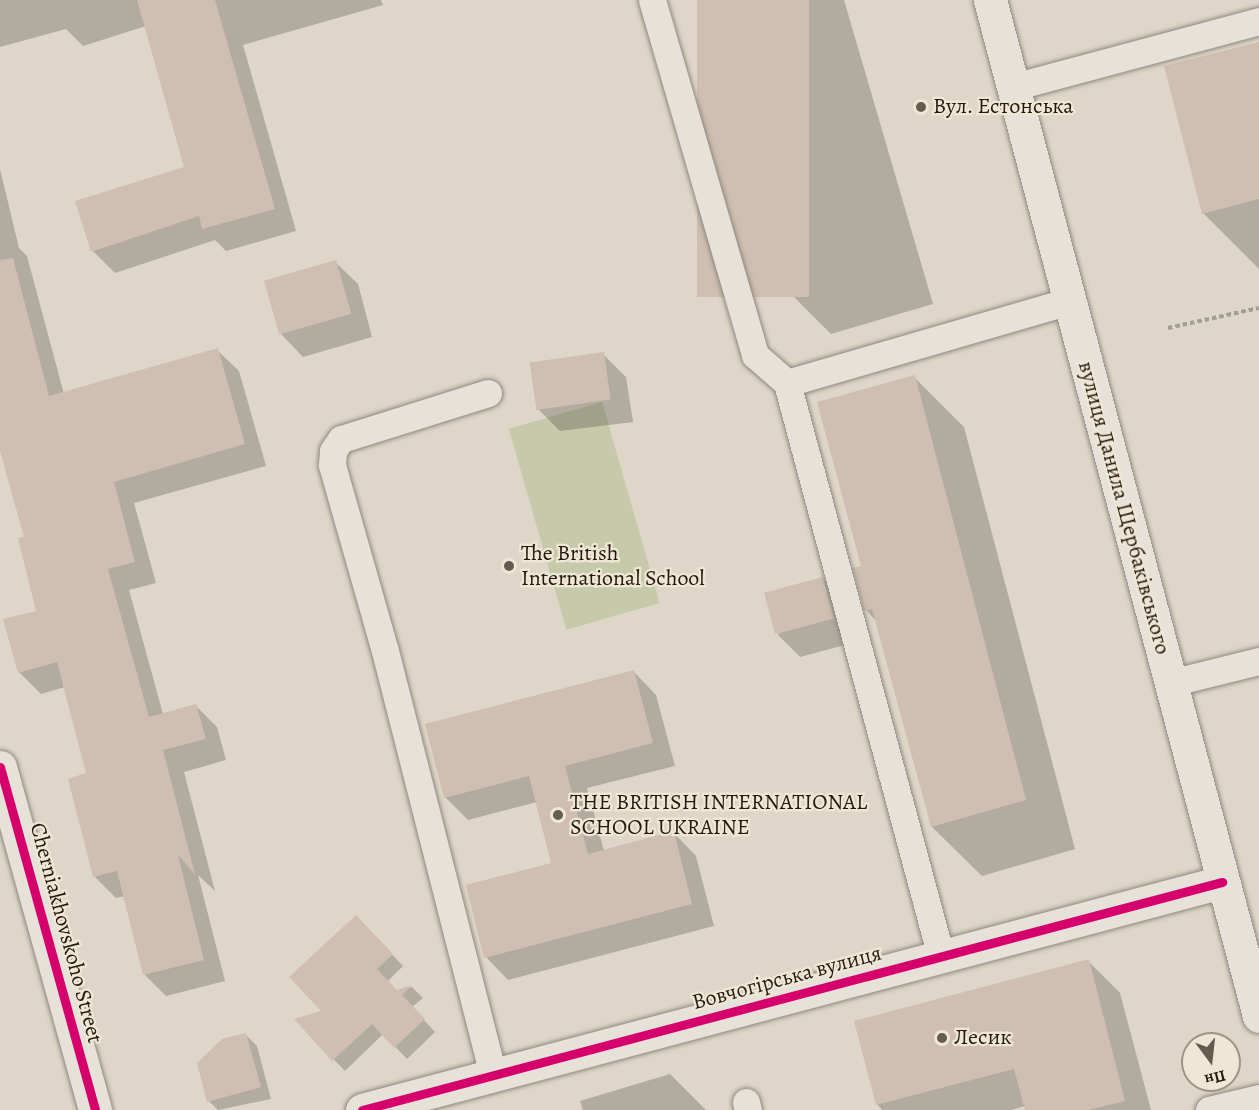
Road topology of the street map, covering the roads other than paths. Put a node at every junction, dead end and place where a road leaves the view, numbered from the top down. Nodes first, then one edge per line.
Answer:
1 (652, 0) edge
2 (990, 0) edge
3 (1259, 21) edge
4 (1013, 87) junction
5 (1069, 301) junction
6 (787, 383) junction
7 (488, 393) dead end
8 (1259, 661) edge
9 (1170, 683) junction
10 (0, 767) edge
11 (1222, 882) junction
12 (941, 957) junction
13 (1259, 1016) edge
14 (493, 1074) junction
15 (1259, 1098) edge
16 (94, 1110) edge
17 (362, 1110) edge
18 (1209, 1110) edge

1 - 6 lane
2 - 4 street, вулиця Данила Щербаківського
3 - 4 lane
4 - 5 street, вулиця Данила Щербаківського
5 - 6 lane
5 - 9 street, вулиця Данила Щербаківського
6 - 12 lane
7 - 14 lane
8 - 9 lane
9 - 11 street, вулиця Данила Щербаківського
10 - 16 street, Cherniakhovskoho Street
11 - 12 street, Вовчогірська вулиця
11 - 13 street, вулиця Данила Щербаківського
12 - 14 street, Вовчогірська вулиця
14 - 17 street, Вовчогірська вулиця
15 - 18 lane

